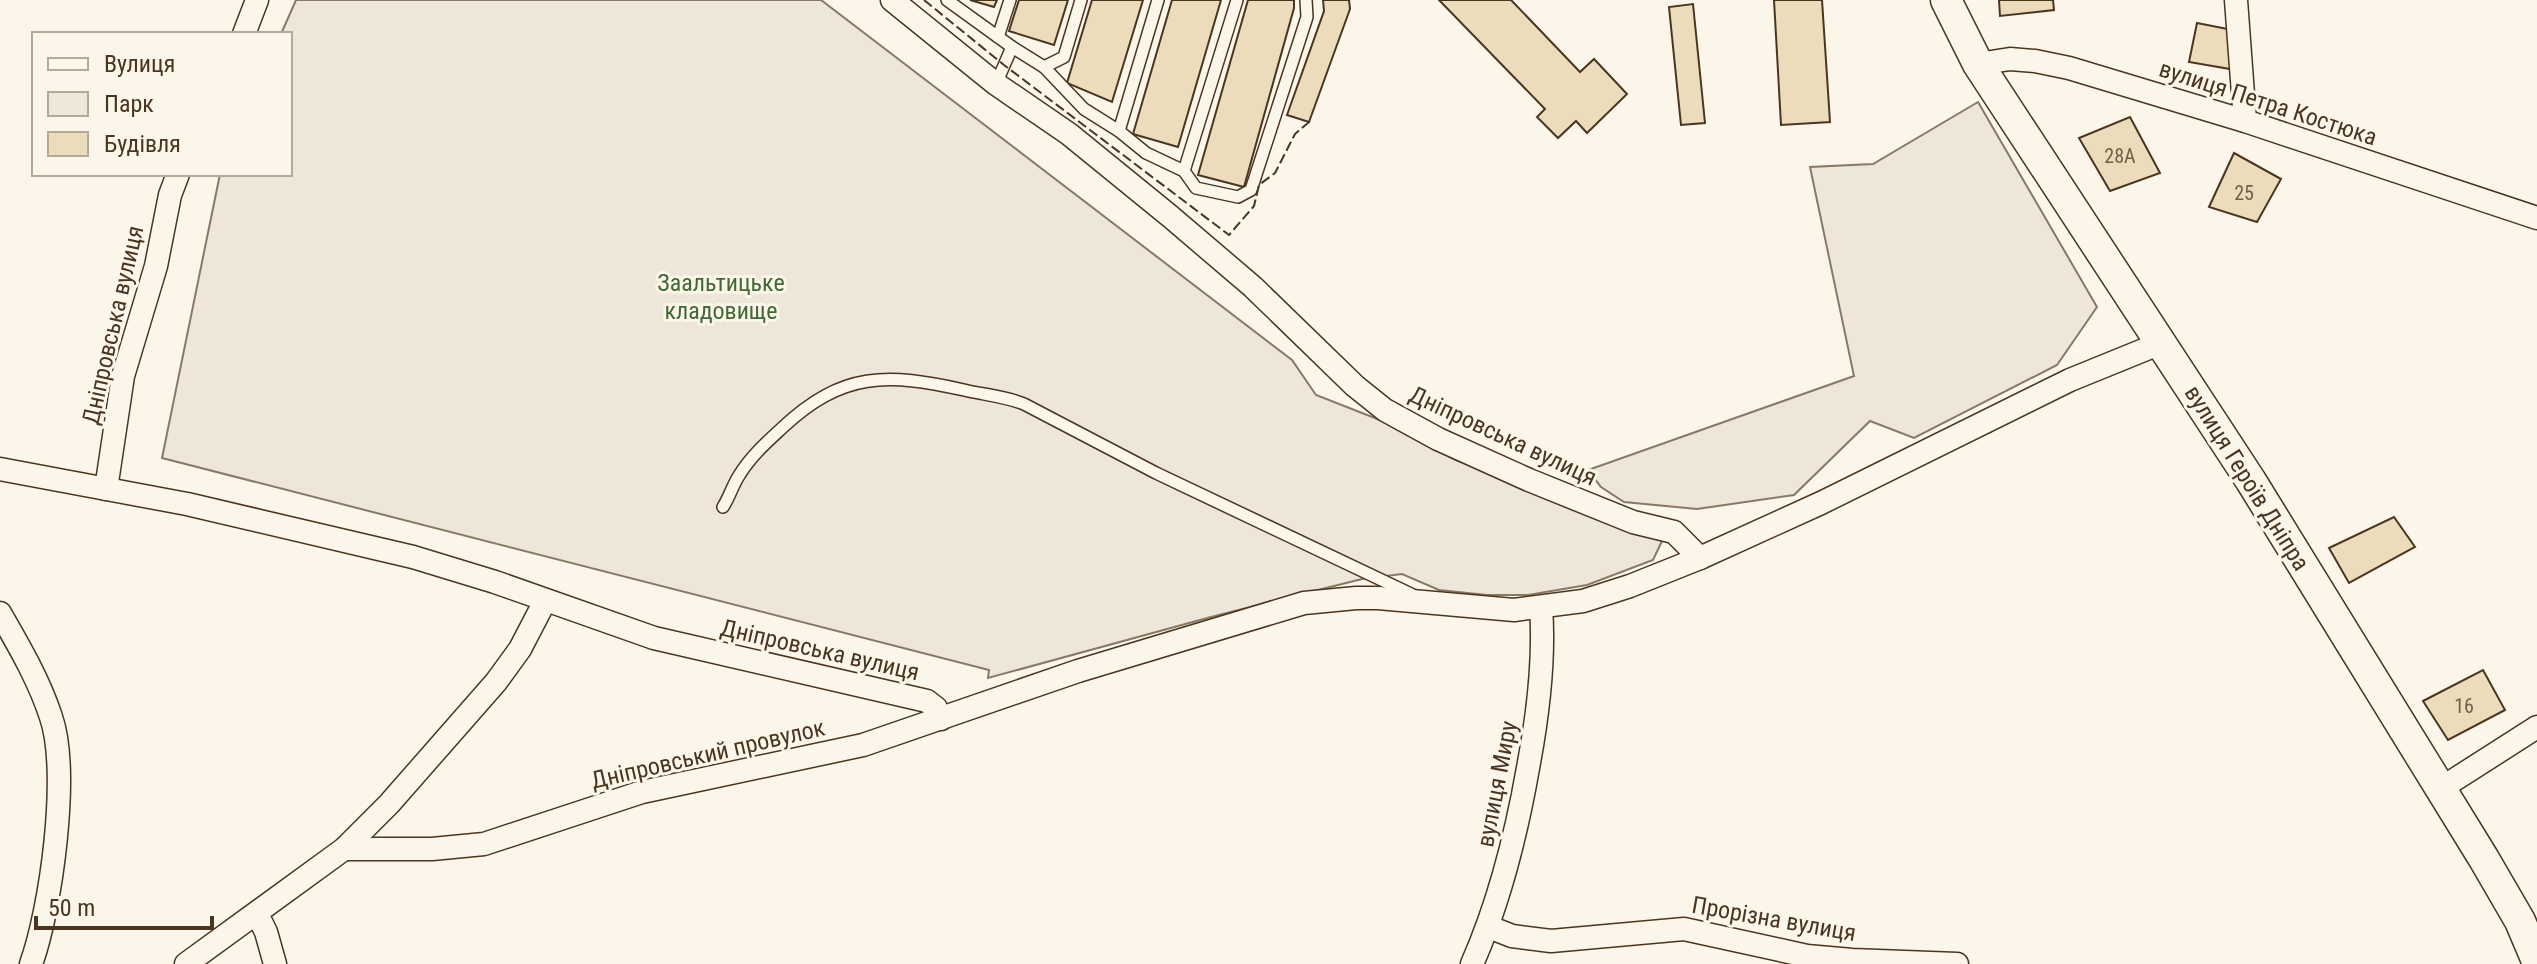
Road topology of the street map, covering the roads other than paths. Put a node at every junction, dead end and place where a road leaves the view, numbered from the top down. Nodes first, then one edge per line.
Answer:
1 (257, 0) edge
2 (892, 0) edge
3 (947, 0) edge
4 (1010, 0) edge
5 (1081, 0) edge
6 (1158, 0) edge
7 (1237, 0) edge
8 (1306, 0) edge
9 (1946, 0) edge
10 (2236, 0) edge
11 (245, 32) edge
12 (998, 37) junction
13 (1012, 47) junction
14 (1978, 64) junction
15 (1044, 67) junction
16 (996, 84) junction
17 (2245, 121) junction
18 (1119, 131) junction
19 (1184, 171) junction
20 (171, 176) edge
21 (2537, 218) edge
22 (2161, 343) junction
23 (0, 469) edge
24 (106, 489) junction
25 (723, 507) dead end
26 (1700, 558) junction
27 (545, 601) junction
28 (1430, 603) junction
29 (1541, 608) junction
30 (0, 613) edge
31 (941, 719) junction
32 (2537, 727) edge
33 (2440, 789) junction
34 (344, 849) junction
35 (257, 914) junction
36 (1489, 927) junction
37 (1807, 960) edge
38 (2537, 961) edge
39 (31, 964) edge
40 (186, 964) edge
41 (275, 964) edge
42 (1472, 964) edge
43 (1957, 964) edge

1 - 11 street
2 - 16 street, Дніпровська вулиця
3 - 12 lane
4 - 12 lane
5 - 15 lane
6 - 18 lane
7 - 19 lane
8 - 19 lane
9 - 14 main road, вулиця Героїв Дніпра
10 - 17 street
12 - 13 lane
13 - 15 lane
13 - 16 lane
14 - 17 street, вулиця Петра Костюка
14 - 22 main road, вулиця Героїв Дніпра
15 - 18 lane
16 - 26 street, Дніпровська вулиця
17 - 21 street, вулиця Петра Костюка
18 - 19 lane
20 - 24 street, Дніпровська вулиця
22 - 26 street
22 - 33 main road, вулиця Героїв Дніпра
23 - 24 street, Дніпровська вулиця
24 - 27 street, Дніпровська вулиця
25 - 28 lane
26 - 29 street
27 - 31 street, Дніпровська вулиця
27 - 34 street
28 - 29 street
28 - 31 street
29 - 36 street, вулиця Миру
30 - 39 street
31 - 34 street, Дніпровський провулок
32 - 33 street
33 - 38 main road, вулиця Героїв Дніпра
34 - 35 street
35 - 40 street
35 - 41 street
36 - 37 street, Прорізна вулиця
36 - 42 street, вулиця Миру
37 - 43 street, Прорізна вулиця

